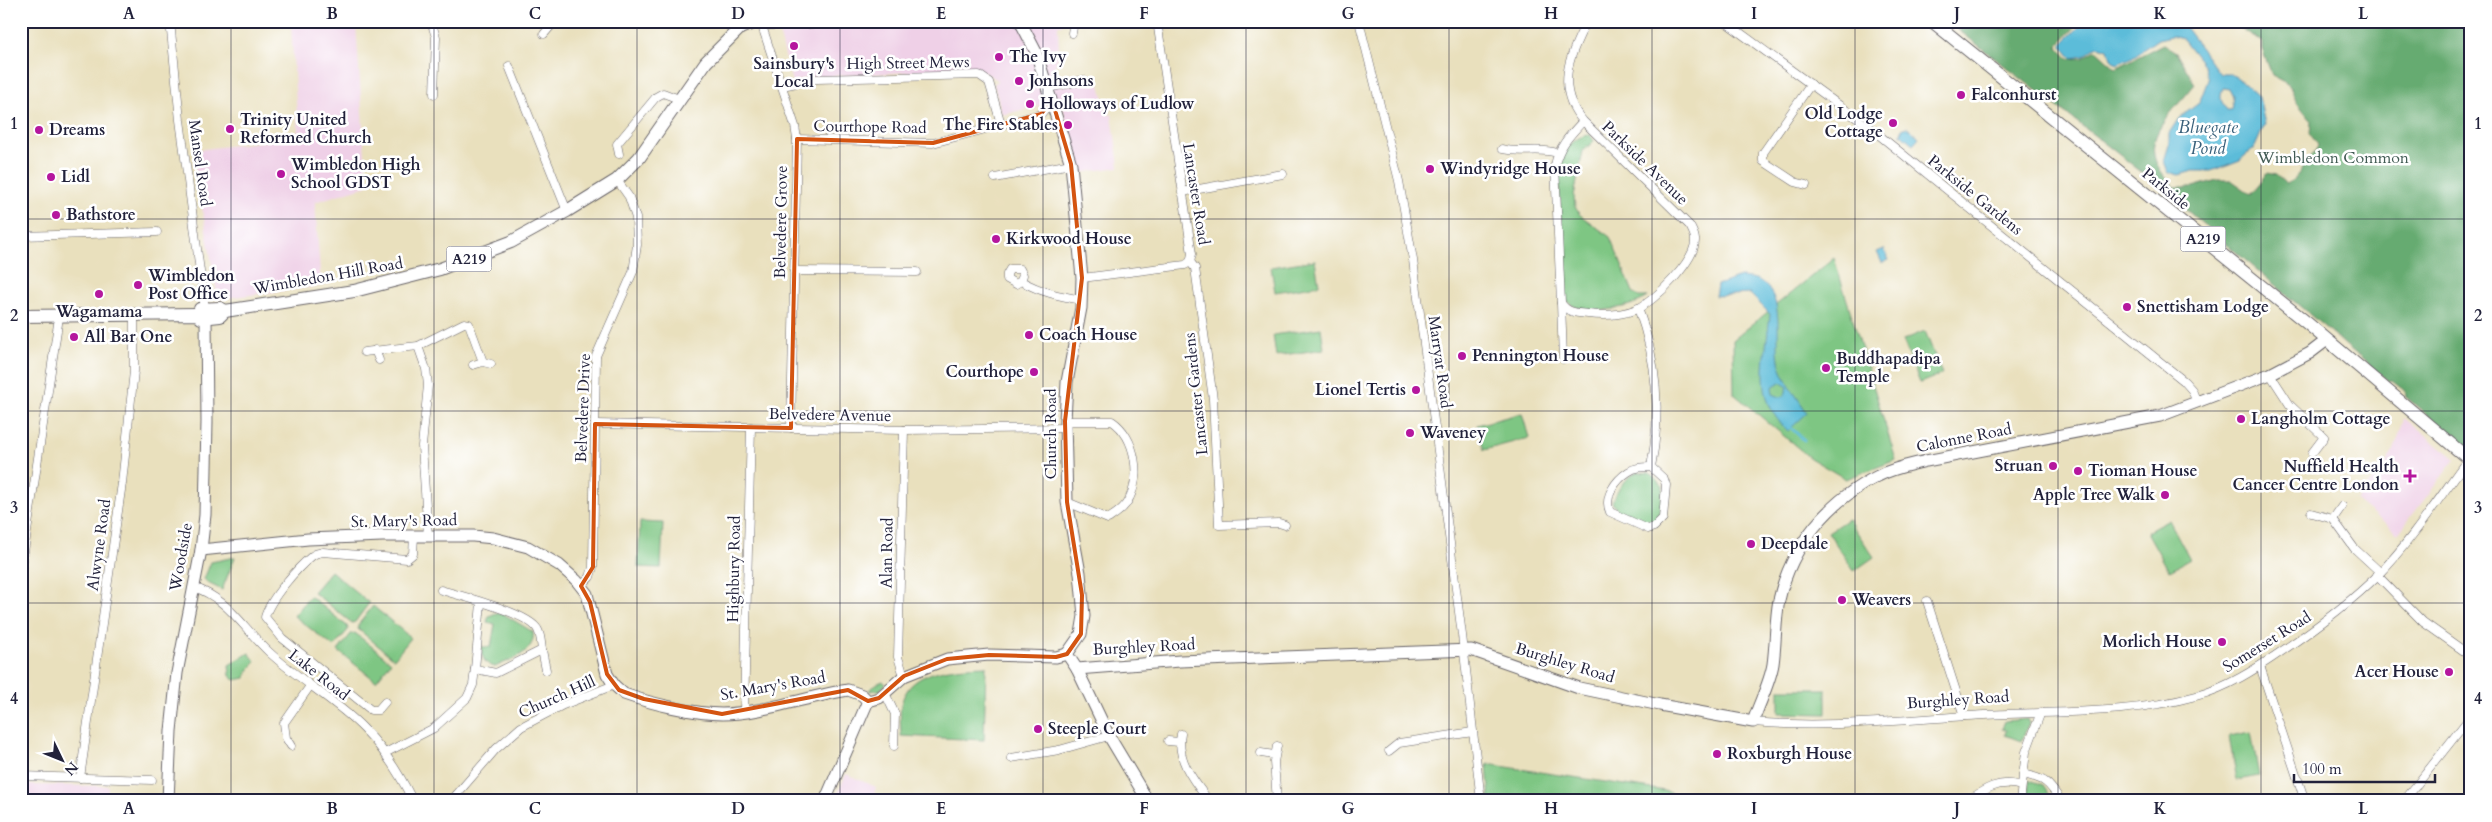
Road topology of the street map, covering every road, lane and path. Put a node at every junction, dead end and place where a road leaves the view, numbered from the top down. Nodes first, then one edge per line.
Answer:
1 (170, 21) edge
2 (431, 21) edge
3 (556, 21) edge
4 (826, 21) edge
5 (1020, 21) edge
6 (1074, 21) edge
7 (1157, 21) edge
8 (1360, 21) edge
9 (1587, 21) edge
10 (1724, 21) edge
11 (1932, 21) edge
12 (760, 22) edge
13 (1072, 33) dead end
14 (544, 34) dead end
15 (509, 66) dead end
16 (1084, 80) dead end
17 (1811, 84) junction
18 (782, 86) junction
19 (1048, 88) junction
20 (434, 94) dead end
21 (679, 99) junction
22 (1052, 100) junction
23 (1583, 121) junction
24 (1002, 124) junction
25 (797, 139) junction
26 (1502, 149) dead end
27 (1557, 153) junction
28 (619, 154) dead end
29 (1071, 164) junction
30 (1283, 174) dead end
31 (995, 178) dead end
32 (617, 180) junction
33 (1806, 185) dead end
34 (1182, 192) junction
35 (567, 211) junction
36 (157, 232) dead end
37 (21, 236) edge
38 (1190, 262) junction
39 (794, 271) junction
40 (917, 272) dead end
41 (1082, 278) junction
42 (1021, 281) dead end
43 (1082, 300) junction
44 (1561, 303) junction
45 (1638, 308) junction
46 (203, 313) junction
47 (134, 315) junction
48 (21, 316) edge
49 (59, 317) junction
50 (2327, 340) junction
51 (418, 346) junction
52 (375, 350) junction
53 (364, 352) dead end
54 (1564, 359) dead end
55 (379, 360) dead end
56 (483, 362) junction
57 (491, 364) dead end
58 (474, 366) dead end
59 (2270, 374) junction
60 (2197, 403) junction
61 (595, 424) junction
62 (1065, 424) junction
63 (751, 428) junction
64 (791, 428) junction
65 (904, 430) junction
66 (2312, 453) dead end
67 (2470, 460) edge
68 (1651, 466) junction
69 (1067, 502) junction
70 (2342, 506) dead end
71 (2311, 513) dead end
72 (2333, 519) junction
73 (1209, 525) dead end
74 (1219, 525) junction
75 (1285, 525) dead end
76 (414, 536) junction
77 (428, 536) junction
78 (202, 550) junction
79 (21, 572) edge
80 (2379, 574) junction
81 (581, 586) junction
82 (192, 587) junction
83 (441, 590) dead end
84 (1927, 601) dead end
85 (481, 603) junction
86 (1464, 649) junction
87 (542, 650) junction
88 (1067, 654) junction
89 (2471, 656) edge
90 (2260, 666) junction
91 (1077, 668) junction
92 (475, 669) junction
93 (546, 670) dead end
94 (904, 676) junction
95 (614, 685) junction
96 (310, 686) junction
97 (885, 693) junction
98 (868, 701) junction
99 (385, 702) dead end
100 (744, 712) junction
101 (2042, 712) junction
102 (1964, 716) junction
103 (2471, 716) edge
104 (1753, 722) junction
105 (1473, 732) junction
106 (1181, 734) dead end
107 (1109, 736) junction
108 (1168, 741) dead end
109 (1179, 742) junction
110 (291, 746) dead end
111 (894, 746) dead end
112 (1277, 746) dead end
113 (1389, 750) dead end
114 (385, 753) junction
115 (1261, 753) dead end
116 (1274, 755) junction
117 (1011, 758) dead end
118 (2023, 774) junction
119 (21, 776) edge
120 (80, 778) junction
121 (152, 780) dead end
122 (2021, 786) junction
123 (168, 801) edge
124 (414, 801) edge
125 (451, 801) edge
126 (825, 801) edge
127 (1148, 801) edge
128 (1208, 801) edge
129 (1277, 801) edge
130 (1481, 801) edge
131 (1968, 801) edge
132 (2020, 801) edge
133 (2061, 801) edge
134 (2305, 801) edge
135 (2404, 801) edge

1 - 46 street, Mansel Road
2 - 20 street
3 - 14 street
4 - 12 main road, A219
5 - 19 street, Church Road
6 - 13 street
7 - 34 street, Lancaster Road
8 - 86 street, Marryat Road
9 - 23 street, Parkside Avenue
10 - 17 street, Parkside Gardens
11 - 50 main road, Parkside / A219
12 - 18 street, Belvedere Grove
12 - 21 main road, Wimbledon Hill Road / A219
15 - 35 street
16 - 19 street
17 - 33 street
17 - 60 street, Parkside Gardens
18 - 24 street, High Street Mews
18 - 25 street, Belvedere Grove
19 - 22 street, Church Road
21 - 28 street
21 - 32 main road, Wimbledon Hill Road / A219
22 - 24 street, Courthope Road
22 - 29 street, Church Road
23 - 27 street
23 - 45 street, Parkside Avenue
24 - 25 street, Courthope Road
25 - 39 street, Belvedere Grove
26 - 27 street
27 - 44 street
29 - 31 street
29 - 41 street, Church Road
30 - 34 street
32 - 35 main road, Wimbledon Hill Road / A219
32 - 61 street, Belvedere Drive
34 - 38 street, Lancaster Road
35 - 46 main road, Wimbledon Hill Road / A219
36 - 37 street
38 - 41 street, Lancaster Road
38 - 74 street, Lancaster Gardens
39 - 40 street
39 - 64 street, Belvedere Grove
41 - 43 street, Church Road
42 - 43 street
43 - 62 street, Church Road
44 - 45 street
44 - 54 street
45 - 68 street
46 - 47 main road, Wimbledon Hill Road / A219
46 - 78 street, Woodside
47 - 49 main road, Wimbledon Hill Road / A219
47 - 120 street, Alwyne Road
48 - 49 main road, Wimbledon Hill Road / A219
49 - 79 street
50 - 59 street, Calonne Road
50 - 67 main road, Parkside / A219
51 - 52 street
51 - 56 street
51 - 77 street
52 - 53 street
52 - 55 street
56 - 57 street
56 - 58 street
59 - 60 street, Calonne Road
59 - 66 street
60 - 104 street, Calonne Road
61 - 63 street, Belvedere Avenue
61 - 81 street, Belvedere Drive
62 - 65 street, Belvedere Avenue
62 - 69 street, Church Road
62 - 69 street
63 - 64 street, Belvedere Avenue
63 - 100 street, Highbury Road
64 - 65 street, Belvedere Avenue
65 - 94 street, Alan Road
67 - 80 street, Somerset Road
68 - 68 street
69 - 88 street, Church Road
70 - 72 street
71 - 72 street
72 - 80 street
73 - 74 street
74 - 75 street
76 - 77 street, St. Mary's Road
76 - 78 street, St. Mary's Road
76 - 99 street
77 - 81 street, St. Mary's Road
78 - 82 street, Woodside
80 - 89 street
80 - 90 street, Somerset Road
81 - 95 street, St. Mary's Road
82 - 96 street, Lake Road
82 - 123 street, Woodside
83 - 85 street
84 - 102 street
85 - 87 street
85 - 92 street
86 - 91 street, Burghley Road
86 - 104 street, Burghley Road
86 - 105 street, Marryat Road
87 - 92 street
87 - 93 street
88 - 91 street
88 - 94 street
90 - 101 street, Somerset Road
90 - 134 street
91 - 107 street
92 - 114 street
94 - 97 street
95 - 100 street, St. Mary's Road
95 - 125 street, Church Hill
96 - 110 street
96 - 114 street, Lake Road
97 - 98 street
97 - 111 street
98 - 100 street, St. Mary's Road
98 - 126 street
101 - 102 street, Burghley Road
101 - 118 street
102 - 104 street, Burghley Road
103 - 135 street
105 - 113 street
105 - 130 street, Marryat Road
106 - 109 street
107 - 117 street
107 - 127 street
108 - 109 street
109 - 128 street
112 - 116 street
114 - 124 street, Lake Road
115 - 116 street
116 - 129 street
118 - 122 street
118 - 133 street
119 - 120 street
120 - 121 street
122 - 131 street
122 - 132 street

